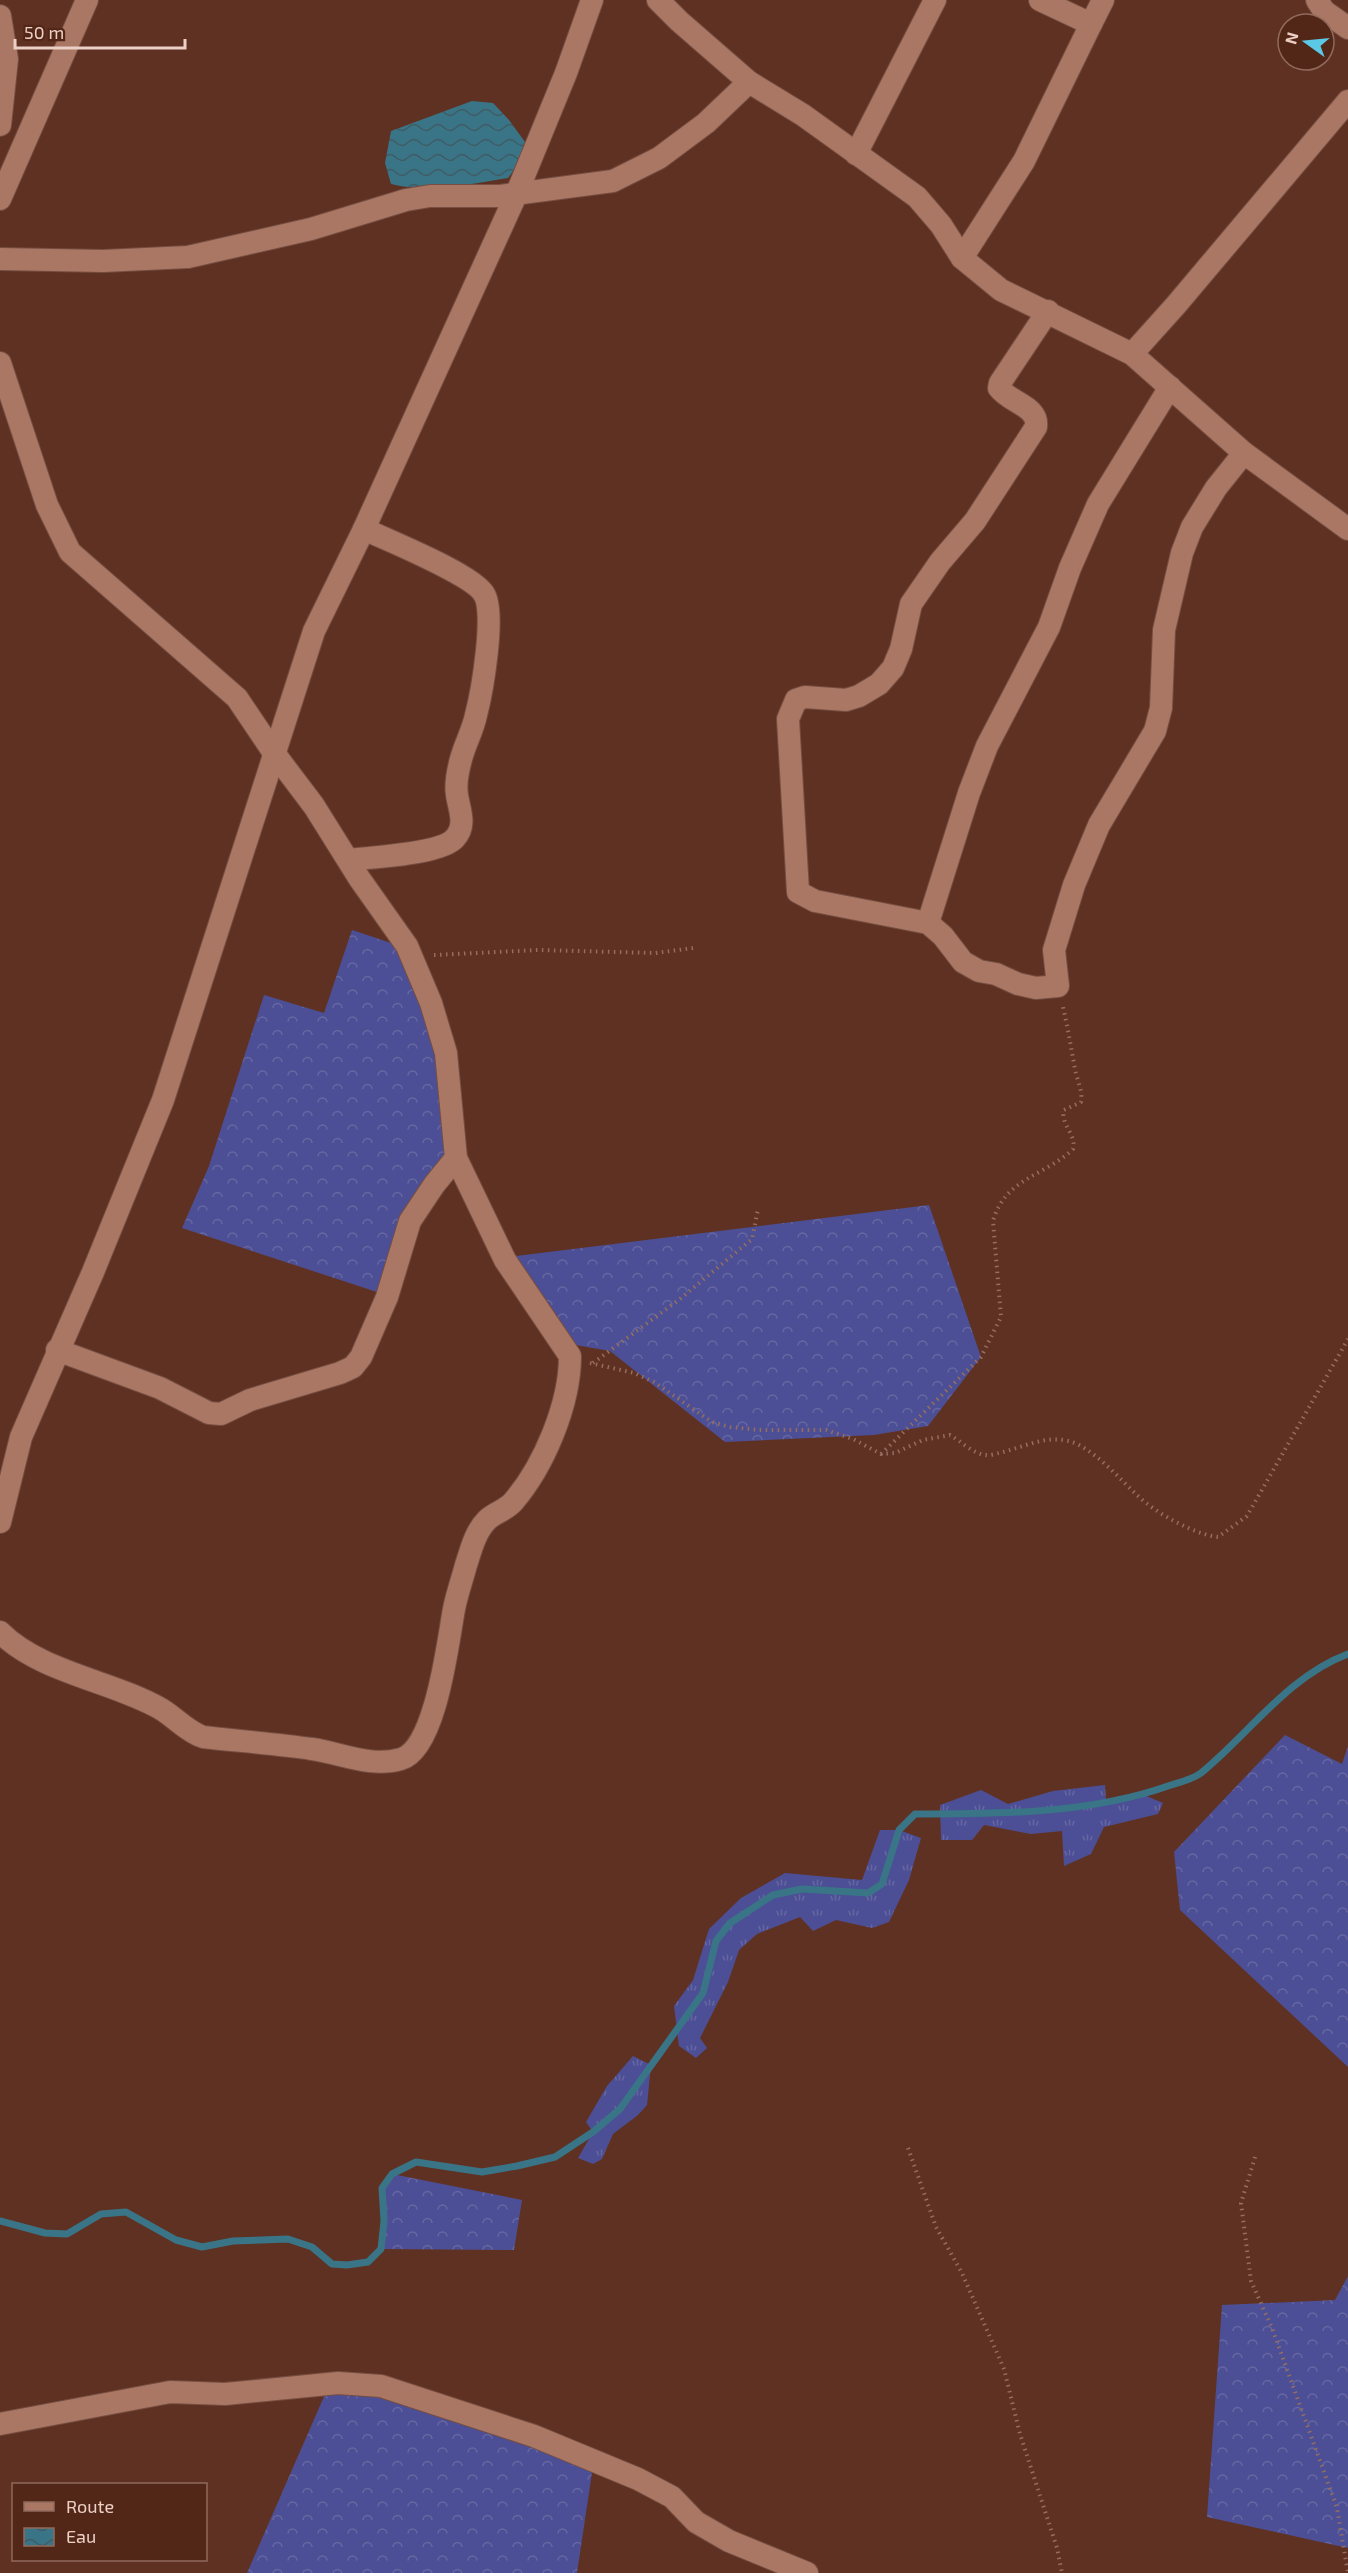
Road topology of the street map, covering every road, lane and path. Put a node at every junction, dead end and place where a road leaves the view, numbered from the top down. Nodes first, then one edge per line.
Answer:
1 (87, 0) edge
2 (592, 0) edge
3 (658, 0) edge
4 (935, 0) edge
5 (1040, 0) edge
6 (1103, 0) edge
7 (1317, 0) edge
8 (0, 16) edge
9 (1091, 24) junction
10 (1348, 28) edge
11 (749, 82) junction
12 (1348, 100) edge
13 (0, 125) edge
14 (856, 154) junction
15 (2, 189) edge
16 (516, 195) junction
17 (962, 258) junction
18 (0, 259) edge
19 (1048, 311) junction
20 (1132, 354) junction
21 (0, 363) edge
22 (1170, 387) junction
23 (1244, 453) junction
24 (364, 529) junction
25 (1348, 529) edge
26 (274, 753) junction
27 (349, 860) junction
28 (928, 923) junction
29 (694, 948) dead end
30 (412, 956) junction
31 (1058, 986) junction
32 (456, 1158) junction
33 (758, 1209) dead end
34 (1348, 1339) edge
35 (57, 1350) junction
36 (570, 1356) junction
37 (592, 1364) junction
38 (881, 1454) junction
39 (0, 1522) edge
40 (0, 1632) edge
41 (908, 2148) dead end
42 (1255, 2157) dead end
43 (0, 2424) edge
44 (807, 2573) edge
45 (1062, 2573) edge
46 (1348, 2573) edge

1 - 15 street
2 - 16 street
3 - 11 street
4 - 14 street
5 - 9 street
6 - 9 street
7 - 10 street
8 - 13 street
9 - 17 street
11 - 14 street
11 - 16 street
12 - 20 street
14 - 17 street
16 - 18 street
16 - 24 street
17 - 19 street
19 - 20 street
19 - 28 street
20 - 22 street
21 - 26 street
22 - 23 street
22 - 28 street
23 - 25 street
23 - 31 street
24 - 26 street
24 - 27 street
26 - 27 street
26 - 35 street
27 - 30 street
28 - 31 street
29 - 30 path
30 - 32 street
31 - 38 path
32 - 35 street
32 - 36 street
33 - 37 path
34 - 38 path
35 - 39 street
36 - 37 path
36 - 40 street
37 - 38 path
41 - 45 path
42 - 46 path
43 - 44 street

